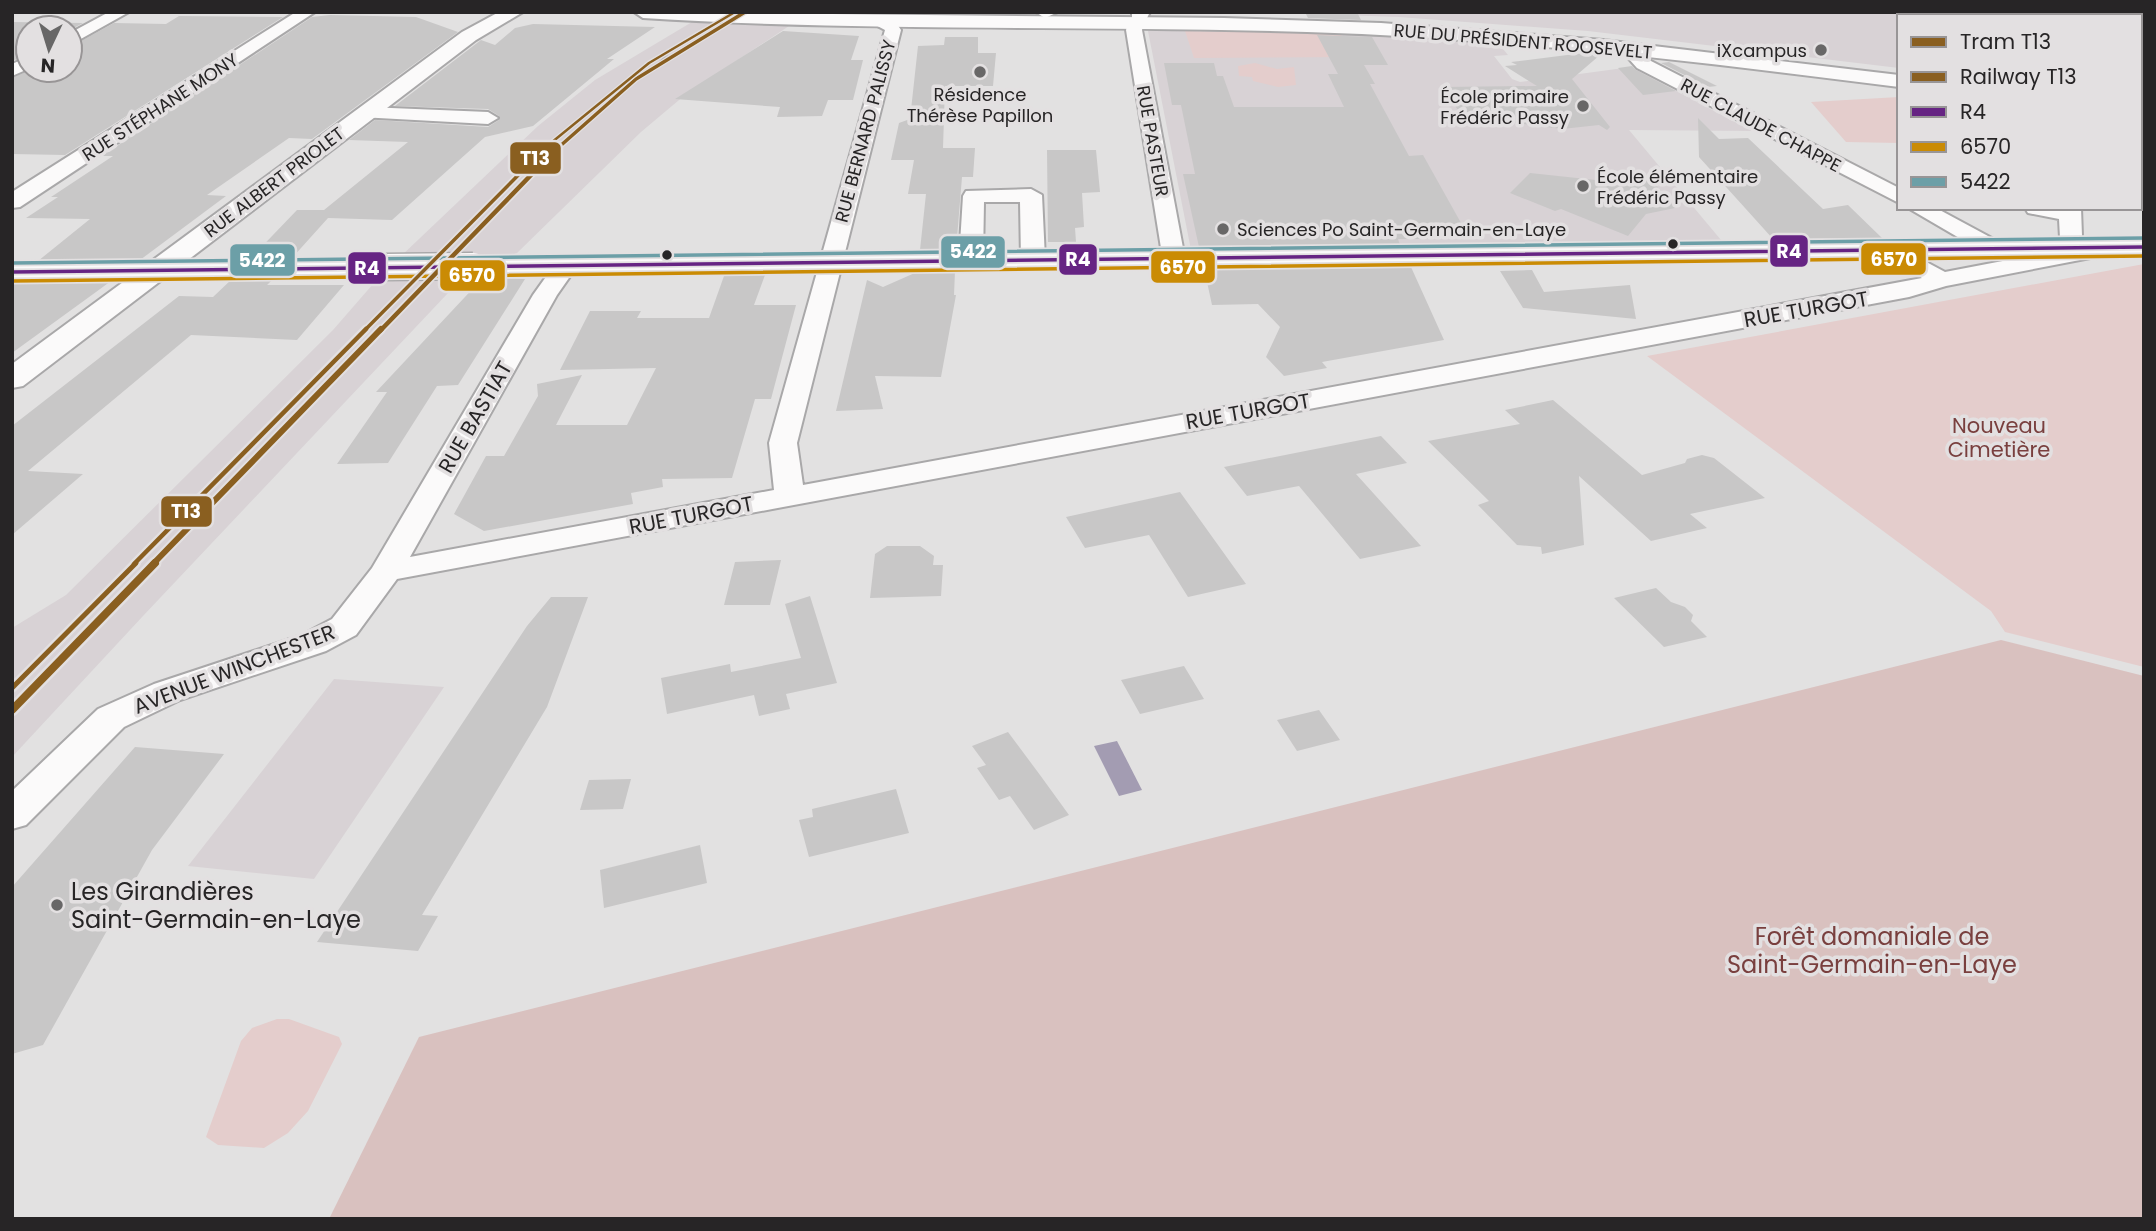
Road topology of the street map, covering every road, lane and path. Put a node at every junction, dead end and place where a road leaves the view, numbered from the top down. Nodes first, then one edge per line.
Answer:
1 (121, 12) edge
2 (307, 12) edge
3 (486, 12) edge
4 (514, 12) edge
5 (643, 12) edge
6 (774, 12) edge
7 (1015, 12) edge
8 (1047, 13) edge
9 (718, 15) edge
10 (750, 16) junction
11 (1134, 18) edge
12 (876, 21) junction
13 (84, 32) edge
14 (469, 36) junction
15 (1629, 48) junction
16 (1897, 75) edge
17 (1897, 82) edge
18 (367, 113) junction
19 (488, 118) dead end
20 (12, 178) edge
21 (43, 183) junction
22 (1897, 196) edge
23 (12, 202) edge
24 (1923, 210) edge
25 (2054, 210) edge
26 (2071, 212) edge
27 (2083, 247) junction
28 (2110, 247) junction
29 (2144, 247) edge
30 (1889, 248) junction
31 (1993, 248) junction
32 (1178, 257) junction
33 (1033, 259) junction
34 (971, 260) junction
35 (831, 262) junction
36 (566, 265) junction
37 (158, 270) junction
38 (12, 272) edge
39 (1941, 279) junction
40 (12, 379) edge
41 (789, 496) junction
42 (386, 571) junction
43 (12, 816) edge

1 - 13 street
2 - 21 street, RUE STÉPHANE MONY
3 - 14 main road, RUE ALBERT PRIOLET
4 - 14 main road, RUE ALBERT PRIOLET
5 - 9 main road, RUE DU PRÉSIDENT ROOSEVELT
6 - 8 main road
7 - 8 main road, RUE DU PRÉSIDENT ROOSEVELT
8 - 11 main road, RUE DU PRÉSIDENT ROOSEVELT
9 - 10 main road, RUE DU PRÉSIDENT ROOSEVELT
10 - 11 main road
10 - 12 main road, RUE DU PRÉSIDENT ROOSEVELT
11 - 12 main road, RUE DU PRÉSIDENT ROOSEVELT
11 - 15 main road, RUE DU PRÉSIDENT ROOSEVELT
11 - 16 main road, RUE DU PRÉSIDENT ROOSEVELT
11 - 32 street, RUE PASTEUR
12 - 35 street, RUE BERNARD PALISSY
14 - 18 main road, RUE ALBERT PRIOLET
15 - 17 main road, RUE DU PRÉSIDENT ROOSEVELT
15 - 22 street, RUE CLAUDE CHAPPE
18 - 19 street
18 - 37 main road, RUE ALBERT PRIOLET
20 - 21 street
21 - 23 street, RUE STÉPHANE MONY
24 - 31 street
25 - 26 street
26 - 27 street
27 - 28 main road
27 - 31 main road
28 - 29 main road
28 - 39 street, RUE TURGOT
30 - 31 main road
30 - 32 main road
30 - 39 street
32 - 33 main road
33 - 34 main road
33 - 34 street
34 - 35 main road
35 - 36 main road
35 - 41 street, RUE BERNARD PALISSY
36 - 37 main road, bridge
36 - 42 street, RUE BASTIAT
37 - 38 main road
37 - 40 main road, RUE ALBERT PRIOLET
39 - 41 street, RUE TURGOT
41 - 42 street, RUE TURGOT
42 - 43 street, AVENUE WINCHESTER

